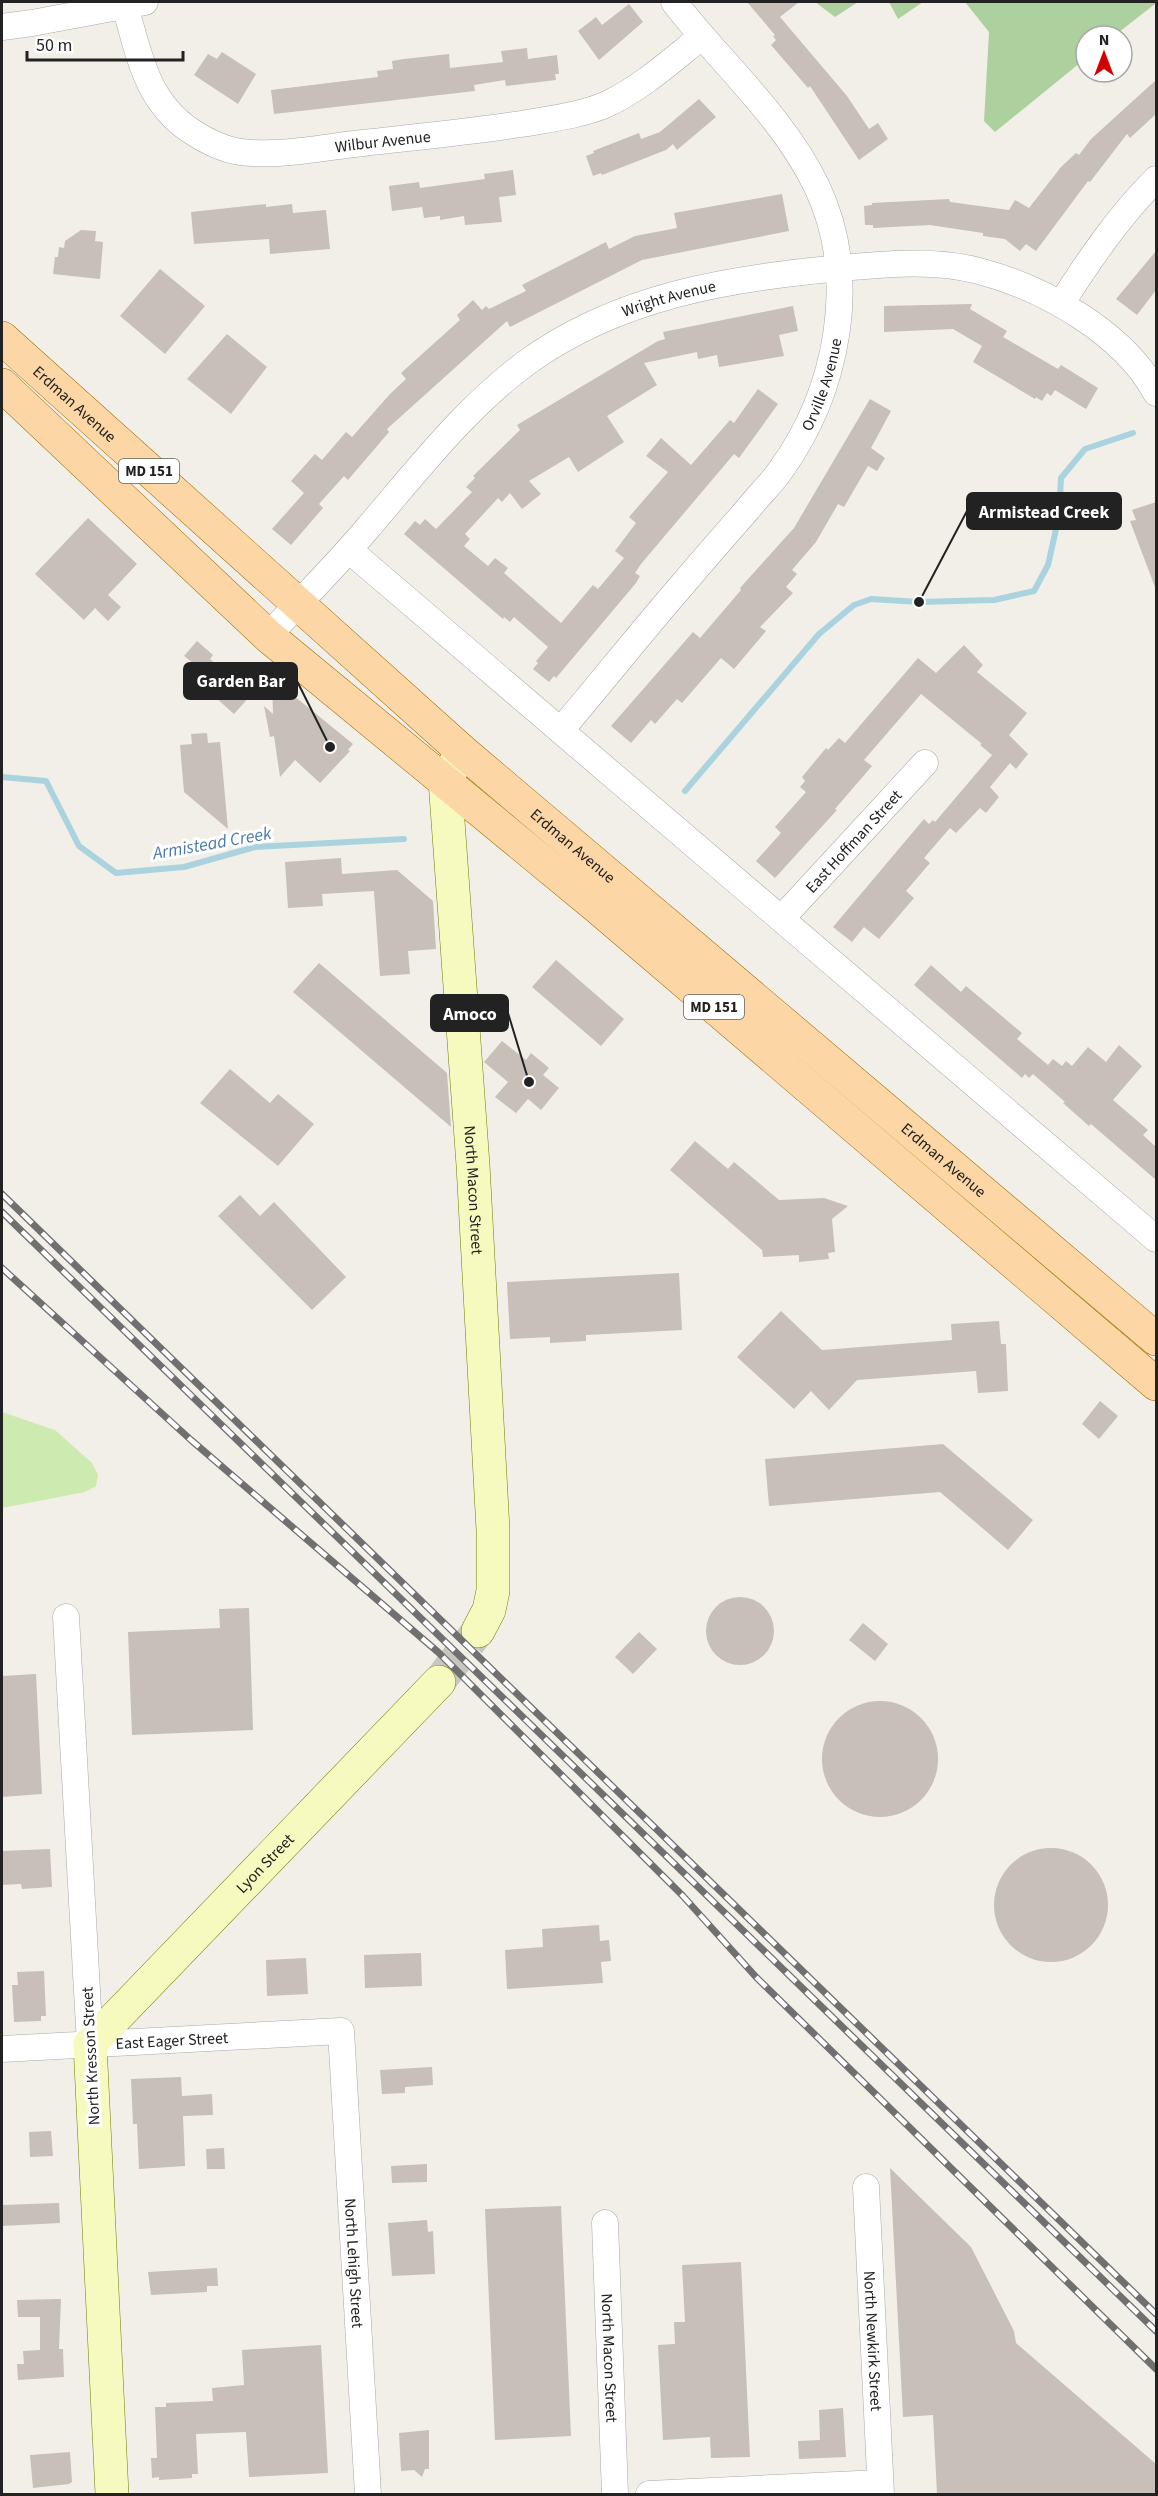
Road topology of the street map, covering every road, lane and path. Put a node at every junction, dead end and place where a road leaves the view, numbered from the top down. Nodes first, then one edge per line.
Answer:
1 (674, 2) edge
2 (135, 4) edge
3 (2, 27) edge
4 (701, 37) junction
5 (1156, 179) edge
6 (839, 268) junction
7 (1060, 304) junction
8 (2, 338) edge
9 (2, 385) edge
10 (1156, 393) edge
11 (349, 550) junction
12 (297, 605) junction
13 (268, 636) junction
14 (561, 730) junction
15 (462, 751) junction
16 (925, 763) dead end
17 (445, 780) junction
18 (782, 918) junction
19 (1156, 1239) edge
20 (1156, 1339) edge
21 (1156, 1384) edge
22 (66, 1617) dead end
23 (478, 1631) tunnel mouth
24 (439, 1682) tunnel mouth
25 (341, 2031) joint
26 (90, 2044) junction
27 (2, 2049) edge
28 (866, 2187) dead end
29 (605, 2223) dead end
30 (881, 2489) edge
31 (112, 2494) edge
32 (368, 2494) edge
33 (615, 2494) edge
34 (649, 2494) edge

1 - 4 street, Orville Avenue
2 - 3 street
2 - 4 street, Wilbur Avenue
4 - 6 street, Orville Avenue
5 - 7 street
6 - 7 street, Wright Avenue
6 - 11 street, Wright Avenue
6 - 14 street, Orville Avenue
7 - 10 street, Wright Avenue
8 - 12 main road, Erdman Avenue / MD 151
9 - 13 main road, Erdman Avenue / MD 151
11 - 12 street, Wright Avenue
11 - 14 street
12 - 13 street, Wright Avenue
12 - 15 main road, Erdman Avenue / MD 151
13 - 17 main road, Erdman Avenue / MD 151
14 - 18 street
15 - 17 street
15 - 20 main road, Erdman Avenue / MD 151
16 - 18 street, East Hoffman Street
17 - 21 main road, Erdman Avenue / MD 151
17 - 23 street, North Macon Street
18 - 19 street
22 - 26 street, North Kresson Street
24 - 26 street, Lyon Street
25 - 26 street, East Eager Street
25 - 32 street, North Lehigh Street
26 - 27 street, East Eager Street
26 - 31 street, North Kresson Street
28 - 30 street, North Newkirk Street
29 - 33 street, North Macon Street
30 - 34 street

